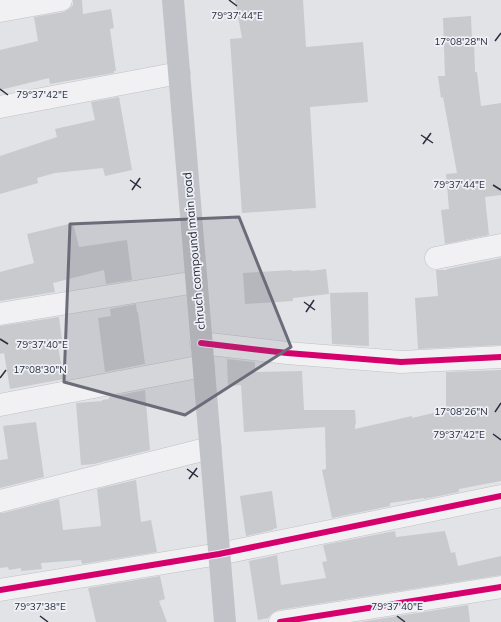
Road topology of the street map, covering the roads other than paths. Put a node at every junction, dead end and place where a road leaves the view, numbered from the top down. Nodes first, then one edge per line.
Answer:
1 (61, 0) edge
2 (173, 0) edge
3 (0, 12) edge
4 (179, 74) junction
5 (0, 107) edge
6 (501, 245) edge
7 (436, 258) dead end
8 (196, 282) junction
9 (0, 314) edge
10 (201, 343) junction
11 (501, 357) edge
12 (203, 366) junction
13 (0, 405) edge
14 (210, 448) junction
15 (501, 496) edge
16 (0, 501) edge
17 (219, 554) junction
18 (501, 587) edge
19 (0, 590) edge
20 (225, 622) edge
21 (280, 622) edge

1 - 3 street
2 - 4 main road, chruch compound main road
4 - 5 street
4 - 8 main road, chruch compound main road
6 - 7 street
8 - 9 street
8 - 10 main road, chruch compound main road
10 - 11 street
10 - 12 main road, chruch compound main road
12 - 13 street
12 - 14 main road, chruch compound main road
14 - 16 street
14 - 17 main road, chruch compound main road
15 - 17 street
17 - 19 street
17 - 20 main road, chruch compound main road
18 - 21 street

